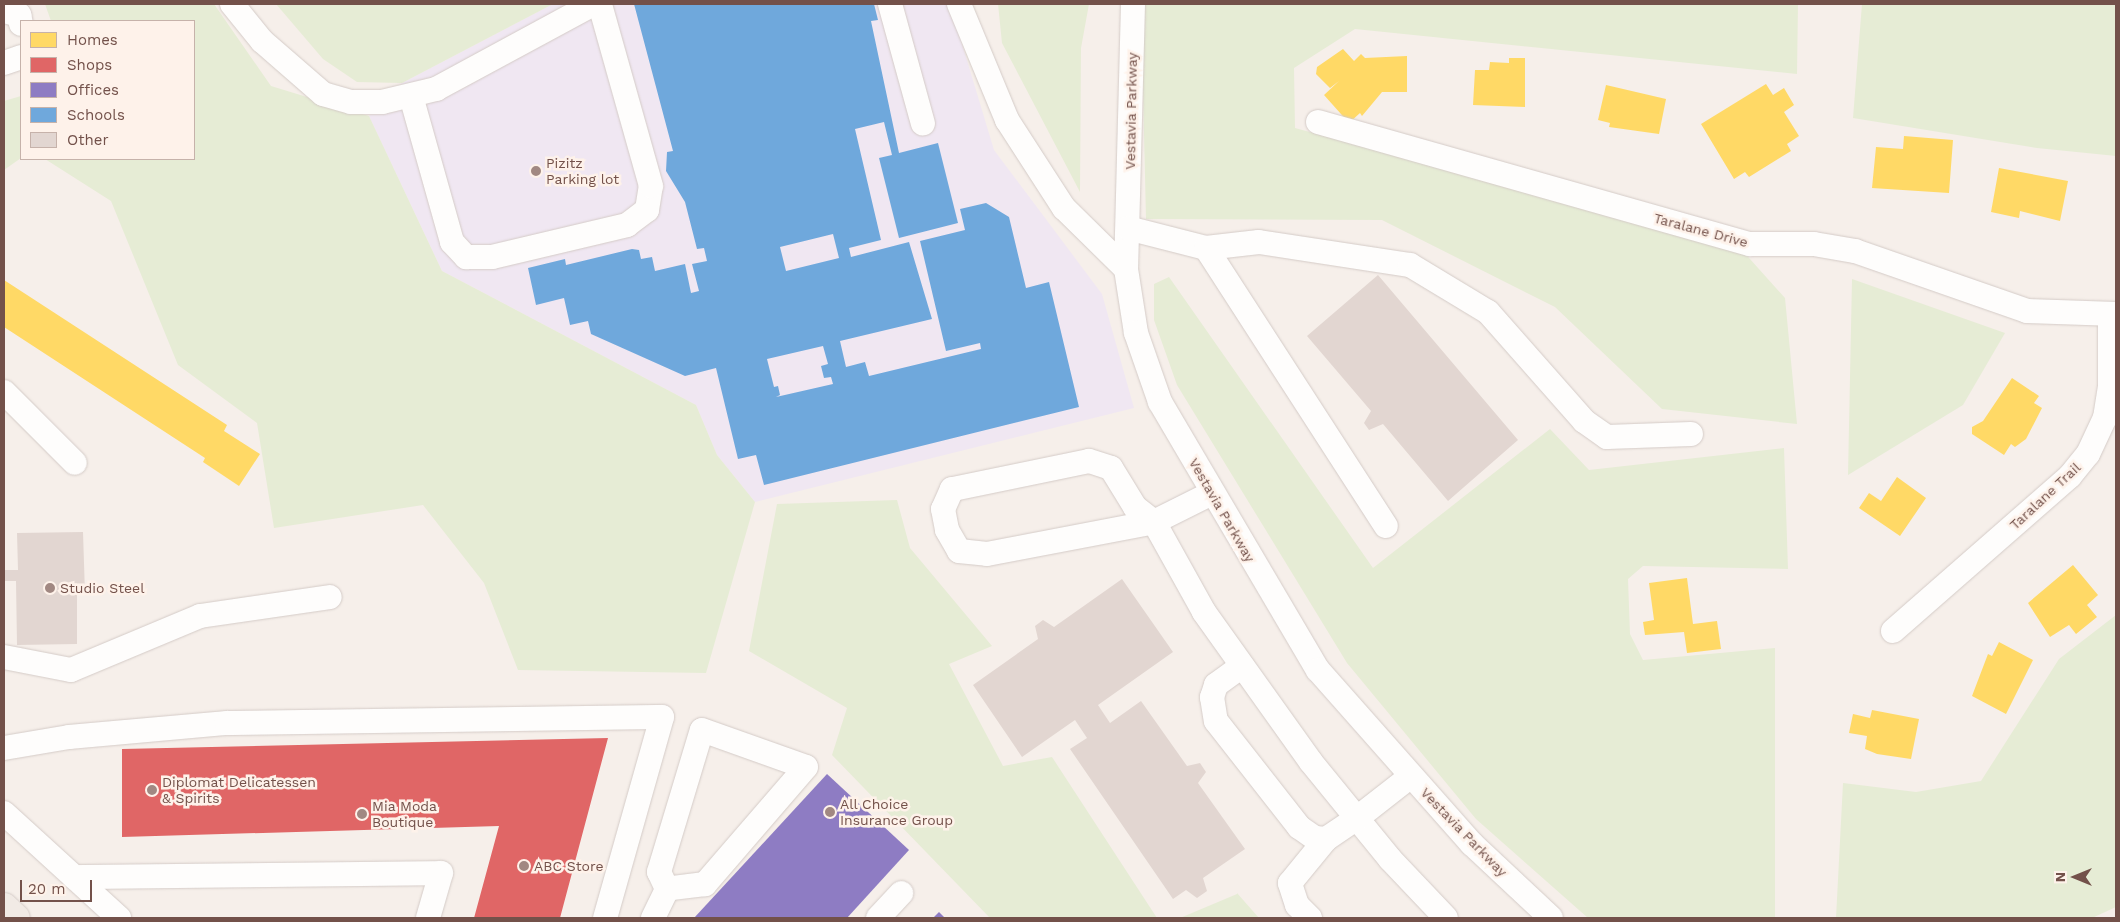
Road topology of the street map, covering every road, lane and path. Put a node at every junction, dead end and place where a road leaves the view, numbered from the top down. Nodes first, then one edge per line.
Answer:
1 (232, 4) edge
2 (594, 4) edge
3 (600, 4) edge
4 (890, 4) edge
5 (959, 4) edge
6 (1133, 4) edge
7 (4, 11) edge
8 (20, 20) edge
9 (20, 57) edge
10 (4, 63) edge
11 (411, 96) junction
12 (1318, 122) dead end
13 (923, 124) dead end
14 (1128, 228) junction
15 (1206, 248) junction
16 (1126, 269) junction
17 (2113, 315) edge
18 (4, 392) edge
19 (1691, 434) dead end
20 (75, 463) dead end
21 (1212, 493) junction
22 (1154, 522) junction
23 (1386, 526) dead end
24 (330, 597) dead end
25 (1893, 631) dead end
26 (4, 658) edge
27 (1242, 666) junction
28 (4, 748) edge
29 (1411, 776) junction
30 (4, 813) edge
31 (1356, 819) junction
32 (1326, 839) junction
33 (74, 877) junction
34 (667, 890) junction
35 (901, 893) dead end
36 (4, 907) edge
37 (1543, 916) edge
38 (16, 918) edge
39 (119, 918) edge
40 (428, 918) edge
41 (605, 918) edge
42 (653, 918) edge
43 (878, 918) edge
44 (1310, 918) edge
45 (1446, 918) edge

1 - 11 street
2 - 11 street
3 - 11 street
4 - 13 street
5 - 16 street
6 - 14 street, Vestavia Parkway
7 - 8 street
9 - 10 street
12 - 17 street, Taralane Drive
14 - 15 street
14 - 16 street, Vestavia Parkway
15 - 19 street
15 - 23 street
16 - 21 street, Vestavia Parkway
17 - 25 street, Taralane Trail
18 - 20 street
21 - 22 street
21 - 29 street, Vestavia Parkway
22 - 22 street
22 - 27 street
24 - 26 street
27 - 31 street
27 - 32 street
28 - 41 street
29 - 31 street
29 - 37 street, Vestavia Parkway
30 - 33 street
31 - 32 street
31 - 45 street
32 - 44 street
33 - 39 street
33 - 40 street
34 - 34 street
34 - 42 street
35 - 43 street
36 - 38 main road

